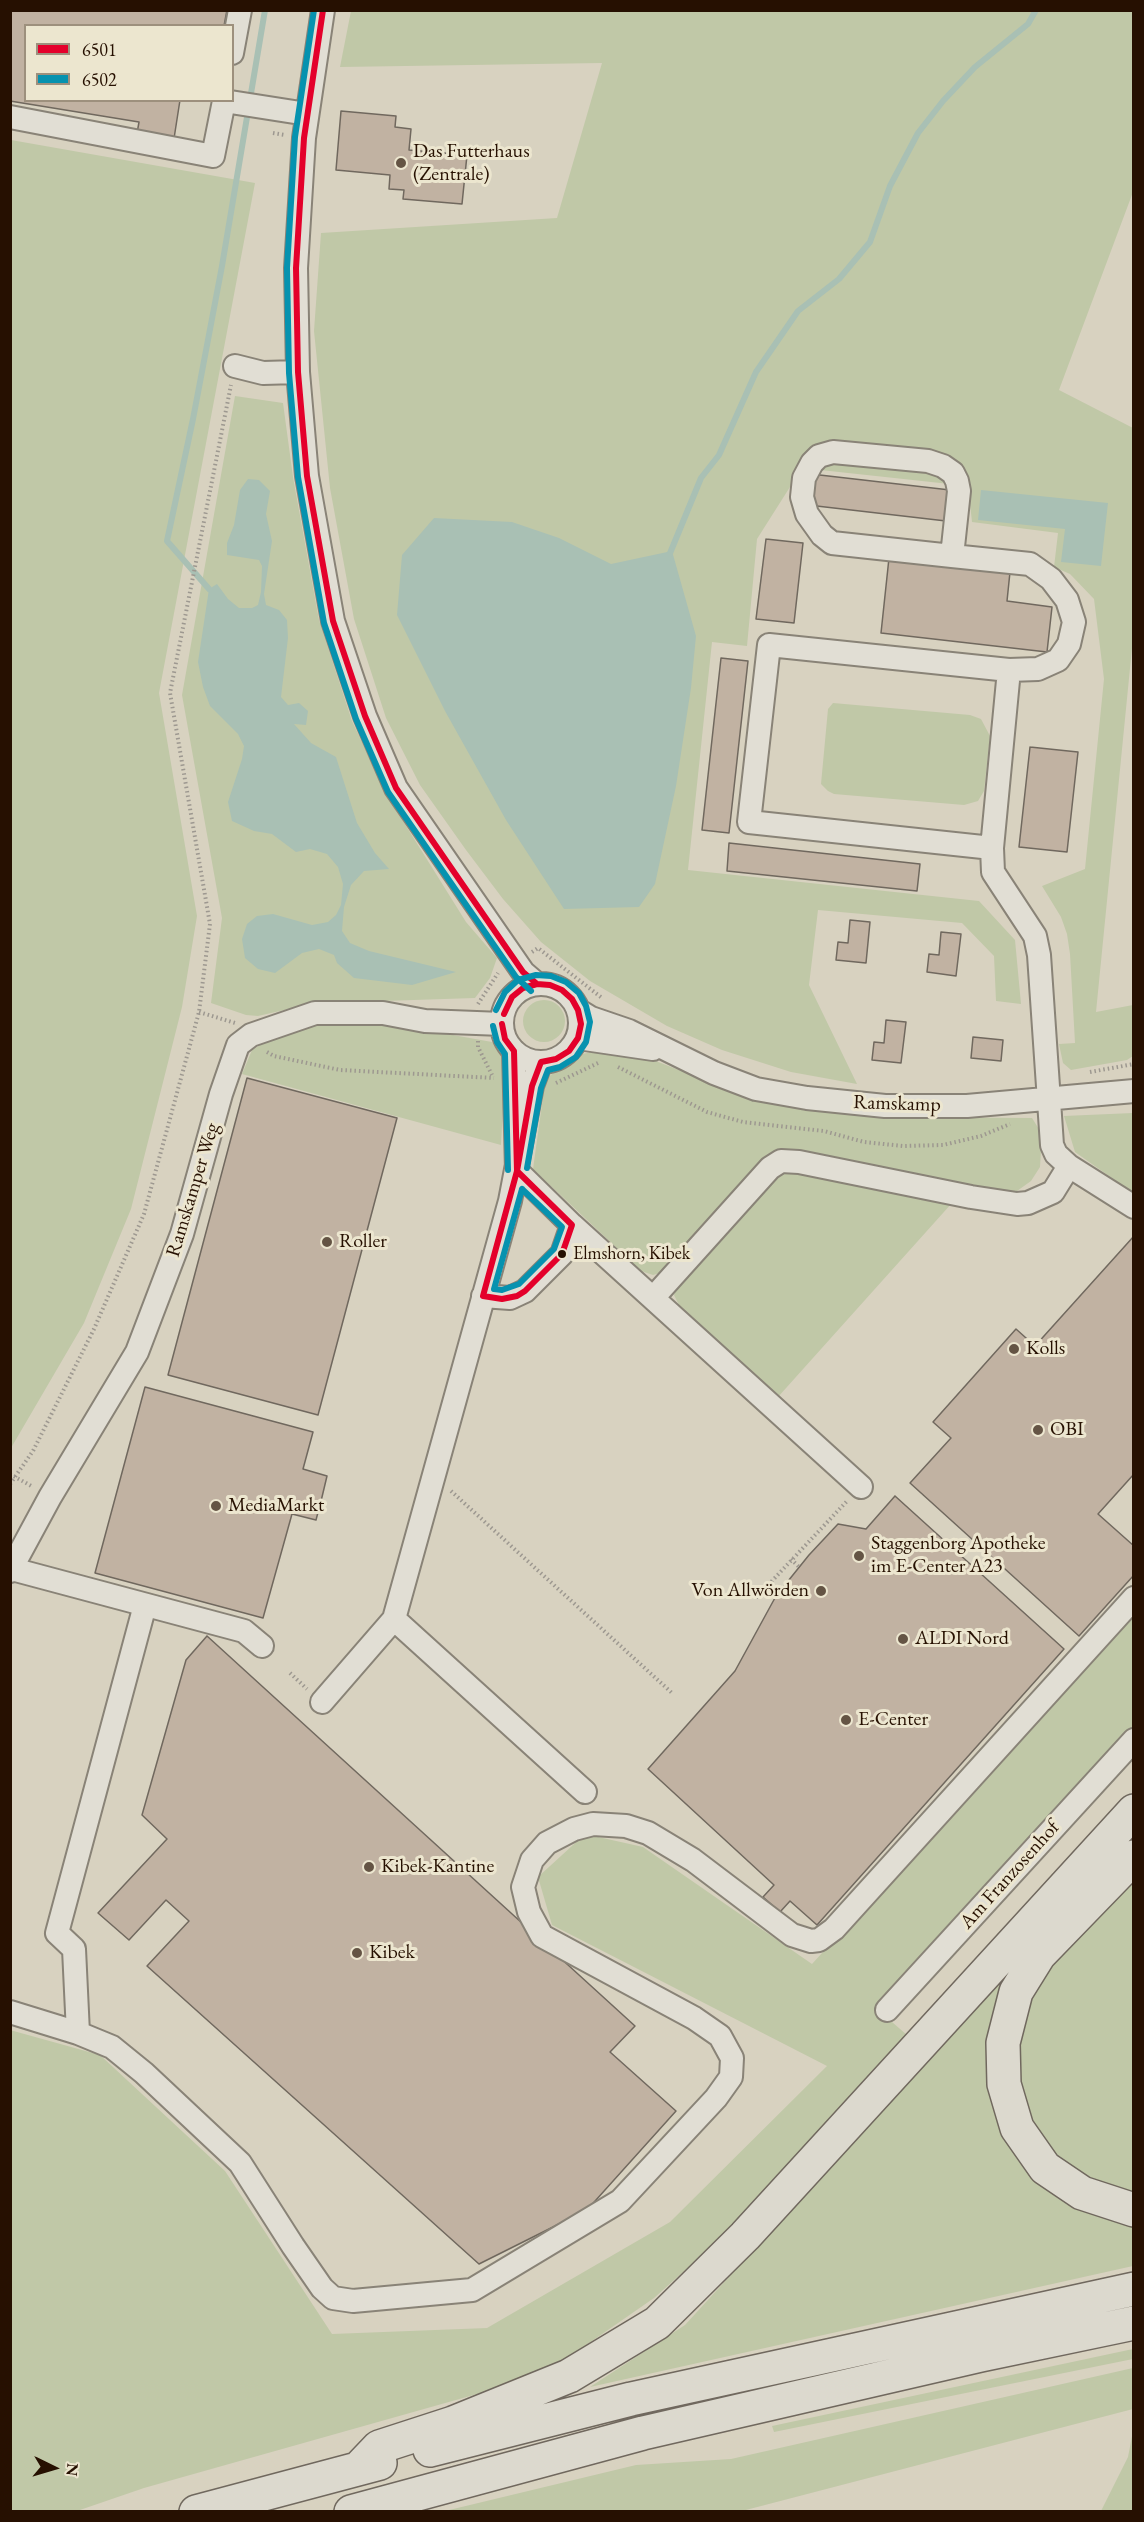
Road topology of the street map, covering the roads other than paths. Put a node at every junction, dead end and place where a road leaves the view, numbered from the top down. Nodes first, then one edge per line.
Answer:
1 (240, 10) edge
2 (323, 10) edge
3 (234, 42) edge
4 (229, 102) edge
5 (234, 102) edge
6 (307, 114) junction
7 (10, 117) edge
8 (235, 366) road end
9 (298, 372) junction
10 (952, 556) junction
11 (1009, 670) junction
12 (992, 848) junction
13 (537, 984) junction
14 (578, 1010) junction
15 (502, 1024) junction
16 (578, 1038) junction
17 (514, 1051) junction
18 (668, 1051) junction
19 (541, 1062) junction
20 (513, 1082) junction
21 (1134, 1091) edge
22 (1049, 1109) junction
23 (1069, 1166) junction
24 (517, 1171) junction
25 (1134, 1207) edge
26 (572, 1225) junction
27 (483, 1296) junction
28 (653, 1298) junction
29 (861, 1487) road end
30 (11, 1570) edge
31 (1134, 1598) edge
32 (145, 1605) junction
33 (394, 1619) junction
34 (262, 1646) dead end
35 (322, 1702) dead end
36 (1134, 1740) edge
37 (585, 1792) dead end
38 (1134, 1811) edge
39 (1134, 1857) edge
40 (887, 2010) dead end
41 (10, 2012) edge
42 (78, 2033) junction
43 (1134, 2210) edge
44 (1134, 2289) edge
45 (1134, 2322) edge
46 (358, 2469) junction
47 (196, 2511) edge
48 (351, 2511) edge

1 - 3 street
2 - 6 street
4 - 7 street
5 - 6 street
6 - 9 street
8 - 9 street
9 - 13 street
10 - 10 street
10 - 11 street
11 - 12 street
11 - 12 street
12 - 22 street
13 - 14 street, Ramskamp
13 - 15 street
14 - 16 street
14 - 18 street, Ramskamp
15 - 17 street
15 - 30 street, Ramskamper Weg
16 - 18 street, Ramskamp
16 - 19 street
17 - 19 street
17 - 20 street
18 - 22 street, Ramskamp
19 - 20 street
20 - 24 street
21 - 22 street, Ramskamp
22 - 23 street
23 - 25 street
23 - 28 street
24 - 26 street
24 - 27 street
26 - 27 street
26 - 28 street
27 - 33 street
28 - 29 street
30 - 32 street
31 - 42 street
32 - 34 street
32 - 42 street
33 - 35 street
33 - 37 street
36 - 40 street, Am Franzosenhof
38 - 46 highway
39 - 43 highway
41 - 42 street
44 - 46 highway
45 - 48 highway
46 - 47 highway

